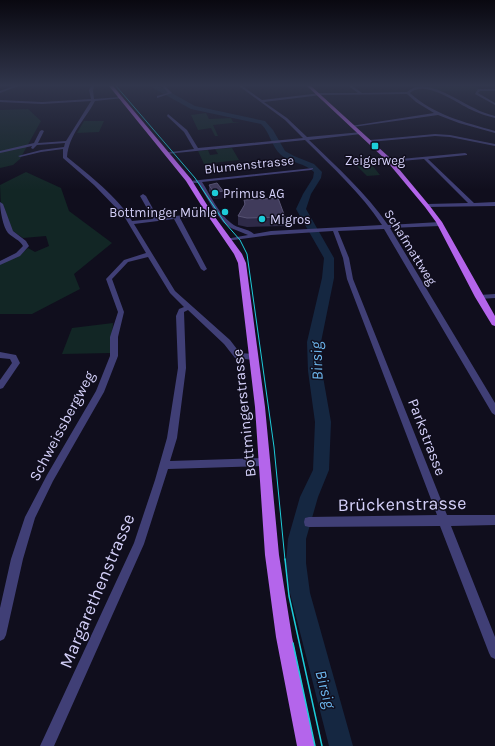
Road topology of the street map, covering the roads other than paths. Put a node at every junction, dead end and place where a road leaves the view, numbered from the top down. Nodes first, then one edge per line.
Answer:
1 (80, 121) edge
2 (140, 121) edge
3 (175, 121) edge
4 (287, 121) edge
5 (348, 121) edge
6 (390, 121) edge
7 (460, 121) edge
8 (353, 126) junction
9 (42, 131) dead end
10 (495, 132) edge
11 (361, 133) junction
12 (306, 139) junction
13 (370, 141) junction
14 (68, 142) junction
15 (34, 144) junction
16 (495, 145) edge
17 (65, 148) junction
18 (197, 150) junction
19 (0, 152) edge
20 (31, 153) junction
21 (166, 153) junction
22 (465, 154) dead end
23 (20, 156) dead end
24 (424, 157) junction
25 (390, 161) junction
26 (310, 169) dead end
27 (195, 181) junction
28 (143, 196) dead end
29 (0, 204) edge
30 (495, 204) edge
31 (473, 205) junction
32 (427, 206) junction
33 (209, 213) junction
34 (176, 217) junction
35 (156, 220) junction
36 (132, 223) junction
37 (440, 224) junction
38 (387, 228) junction
39 (335, 230) junction
40 (253, 236) junction
41 (228, 240) junction
42 (150, 254) junction
43 (0, 263) edge
44 (204, 269) dead end
45 (495, 296) edge
46 (479, 297) junction
47 (189, 308) junction
48 (495, 323) edge
49 (0, 355) edge
50 (254, 357) junction
51 (0, 386) edge
52 (495, 411) edge
53 (265, 462) junction
54 (164, 465) junction
55 (444, 520) junction
56 (495, 520) edge
57 (309, 522) dead end
58 (0, 635) edge
59 (495, 653) edge
60 (47, 746) edge
61 (306, 746) edge

1 - 14 street
2 - 21 main road, Bottmingerstrasse
3 - 18 street
4 - 12 street, Schafmattweg
5 - 8 main road
6 - 8 street
7 - 10 street
8 - 11 main road
9 - 15 street
11 - 12 street
11 - 13 main road
12 - 18 street
12 - 38 street, Schafmattweg
13 - 16 street
13 - 25 main road
14 - 15 street
14 - 17 street
15 - 19 street
15 - 20 street
17 - 20 street
17 - 36 street
18 - 21 street
20 - 23 street
21 - 27 main road, Bottmingerstrasse
22 - 24 street
24 - 25 street
24 - 31 street
25 - 32 main road
26 - 27 street, Blumenstrasse
27 - 33 main road, Bottmingerstrasse
27 - 40 street, Bottmingerstrasse
28 - 35 street
29 - 43 street
30 - 31 street
31 - 32 street
32 - 37 main road
33 - 34 street
33 - 41 main road, Bottmingerstrasse
34 - 35 street
34 - 44 street
35 - 36 street
36 - 42 street
37 - 38 street
37 - 46 main road
38 - 39 street
38 - 52 street, Schafmattweg
39 - 40 street
39 - 55 street, Parkstrasse
40 - 41 street
41 - 50 main road, Bottmingerstrasse
42 - 47 street
42 - 58 street, Schweissbergweg
45 - 46 street
46 - 48 main road
47 - 50 street
47 - 54 street, Margarethenstrasse
49 - 51 street
50 - 53 main road, Bottmingerstrasse
53 - 54 street
53 - 61 main road, Bottmingerstrasse
54 - 60 street, Margarethenstrasse
55 - 56 street, Brückenstrasse
55 - 57 street, Brückenstrasse
55 - 59 street, Parkstrasse

